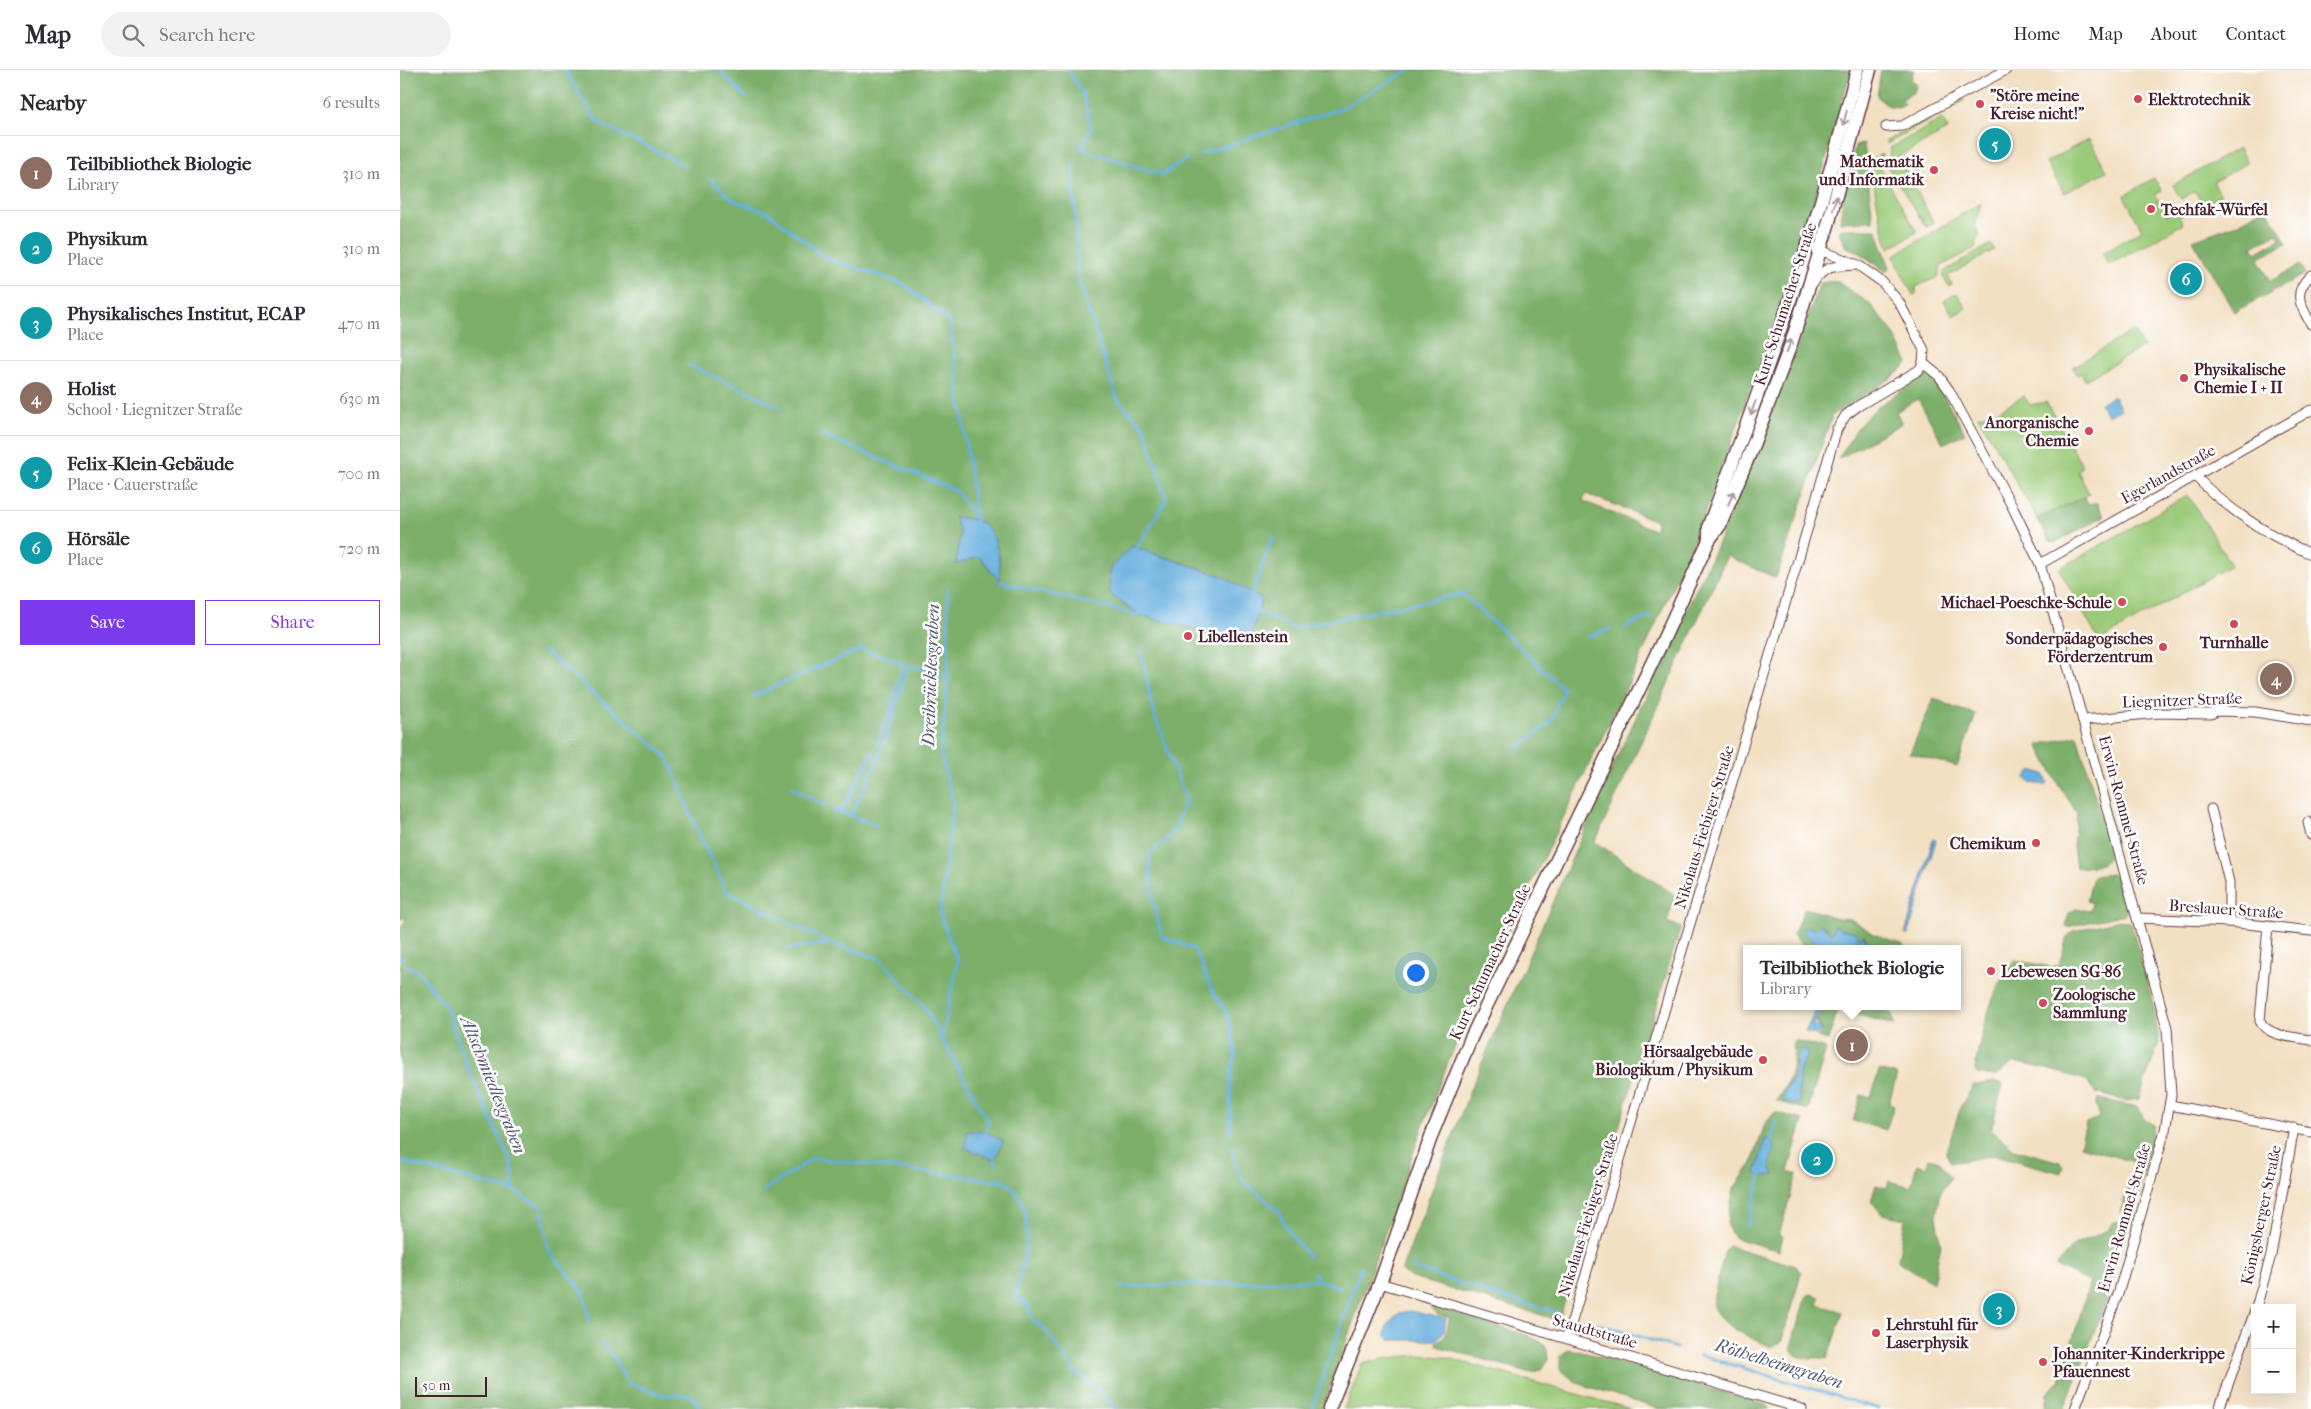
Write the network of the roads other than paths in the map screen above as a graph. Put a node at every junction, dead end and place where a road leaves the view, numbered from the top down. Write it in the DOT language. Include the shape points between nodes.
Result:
graph roads {
  1 [pos="1857,70"];
  2 [pos="1870,70"];
  3 [pos="2006,70"];
  4 [pos="1886,127"];
  5 [pos="1808,246"];
  6 [pos="1820,249"];
  7 [pos="1858,265"];
  8 [pos="2311,274"];
  9 [pos="1806,296"];
  10 [pos="2311,324"];
  11 [pos="1923,363"];
  12 [pos="2311,410"];
  13 [pos="2195,476"];
  14 [pos="1708,540"];
  15 [pos="2311,554"];
  16 [pos="2040,564"];
  17 [pos="2084,720"];
  18 [pos="2311,721"];
  19 [pos="2211,809"];
  20 [pos="2308,822"];
  21 [pos="2311,835"];
  22 [pos="2138,918"];
  23 [pos="2229,922"];
  24 [pos="2268,925"];
  25 [pos="2311,931"];
  26 [pos="2311,1040"];
  27 [pos="2170,1105"];
  28 [pos="2294,1128"];
  29 [pos="2311,1132"];
  30 [pos="1380,1282"];
  31 [pos="2256,1304"];
  32 [pos="2251,1320"];
  33 [pos="1567,1338"];
  34 [pos="1329,1409"];
  35 [pos="1802,1409"];
  36 [pos="2075,1409"];
  37 [pos="2219,1409"];
  1 -- 5 [label="main road, Kurt-Schumacher-Straße, one-way"];
  6 -- 2 [label="main road, Kurt-Schumacher-Straße, one-way"];
  3 -- 4 [label="street" via="1902,126"];
  5 -- 6 [label="street"];
  5 -- 14 [label="main road, Kurt-Schumacher-Straße, one-way" via="1761,389 1709,525"];
  6 -- 7 [label="street"];
  6 -- 9 [label="main road, Kurt-Schumacher-Straße"];
  7 -- 9 [label="street" via="1832,266 1819,273"];
  7 -- 11 [label="street" via="1882,282 1899,302 1922,342"];
  8 -- 10 [label="street" via="2300,293 2300,303"];
  14 -- 9 [label="main road, Kurt-Schumacher-Straße, one-way" via="1720,525 1750,453"];
  11 -- 16 [label="street, Erwin-Rommel-Straße" via="1940,376 1949,390"];
  11 -- 33 [label="street, Nikolaus-Fiebiger-Straße" via="1912,375 1846,415 1837,429"];
  12 -- 13 [label="street, Egerlandstraße"];
  13 -- 15 [label="street" via="2248,522"];
  13 -- 16 [label="street, Egerlandstraße"];
  14 -- 30 [label="main road, Kurt-Schumacher-Straße" via="1471,1038 1432,1134"];
  16 -- 17 [label="street, Erwin-Rommel-Straße"];
  17 -- 18 [label="street, Liegnitzer Straße" via="2159,713 2210,714 2216,711 2255,712"];
  17 -- 22 [label="street, Erwin-Rommel-Straße"];
  19 -- 23 [label="street" via="2229,882"];
  20 -- 21 [label="street"];
  22 -- 23 [label="street, Breslauer Straße"];
  22 -- 27 [label="street, Erwin-Rommel-Straße" via="2168,1028 2172,1079"];
  23 -- 24 [label="street, Breslauer Straße"];
  24 -- 25 [label="street, Breslauer Straße"];
  24 -- 26 [label="street" via="2260,1021 2270,1032"];
  27 -- 28 [label="street"];
  27 -- 36 [label="street, Erwin-Rommel-Straße" via="2155,1171 2125,1273"];
  28 -- 29 [label="street"];
  28 -- 31 [label="street, Königsberger Straße" via="2271,1255"];
  30 -- 33 [label="street, Staudtstraße"];
  30 -- 34 [label="main road, Kurt-Schumacher-Straße"];
  32 -- 37 [label="street, Königsberger Straße"];
  33 -- 35 [label="street, Staudtstraße"];
}
